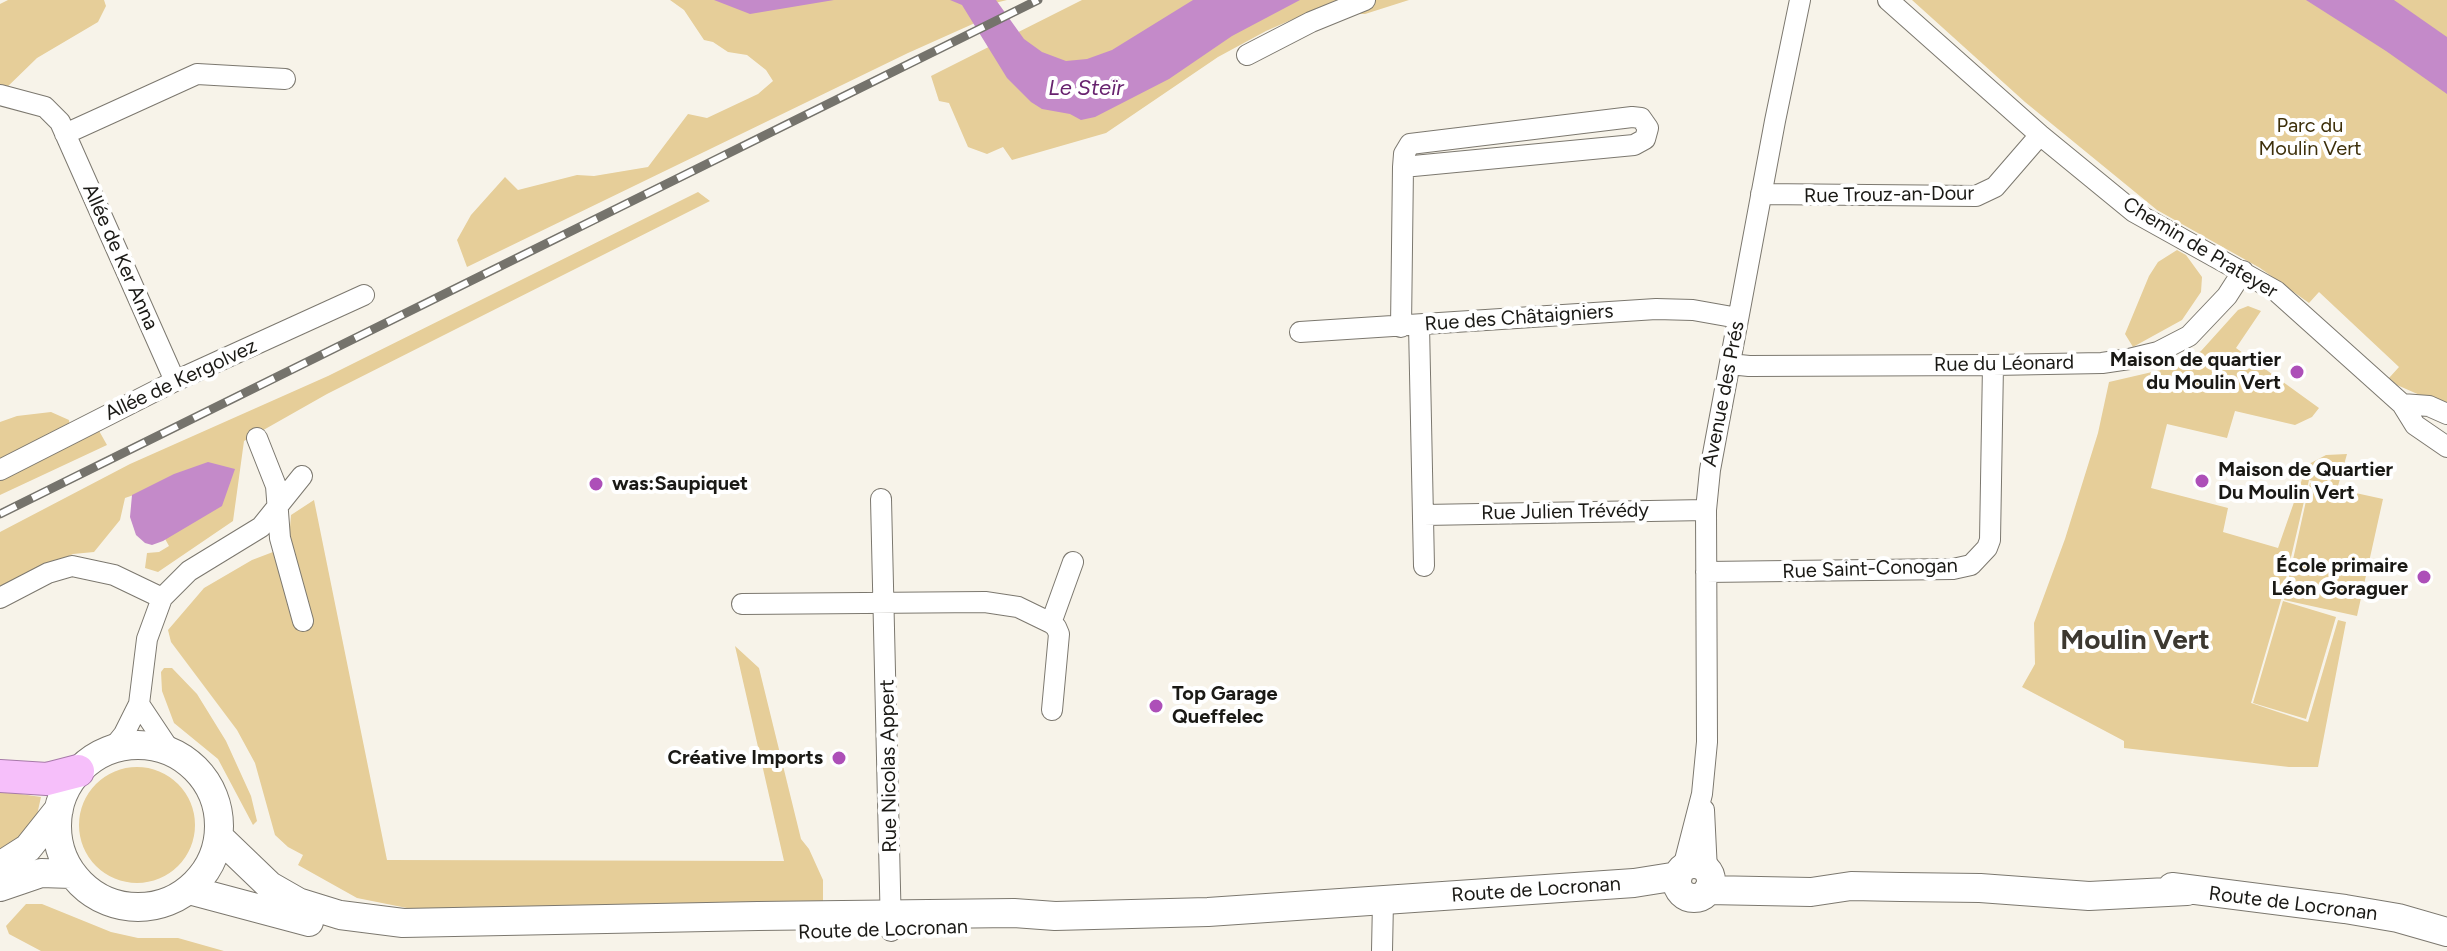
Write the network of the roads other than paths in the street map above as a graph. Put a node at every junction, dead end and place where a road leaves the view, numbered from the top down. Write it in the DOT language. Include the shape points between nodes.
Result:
graph roads {
  1 [pos="1365,0"];
  2 [pos="1800,0"];
  3 [pos="1888,0"];
  4 [pos="1247,55"];
  5 [pos="285,79"];
  6 [pos="0,95"];
  7 [pos="65,134"];
  8 [pos="2040,135"];
  9 [pos="1403,167"];
  10 [pos="1761,194"];
  11 [pos="2243,271"];
  12 [pos="364,295"];
  13 [pos="1738,318"];
  14 [pos="1410,326"];
  15 [pos="1300,332"];
  16 [pos="1730,364"];
  17 [pos="1993,365"];
  18 [pos="175,381"];
  19 [pos="2402,404"];
  20 [pos="2447,415"];
  21 [pos="257,438"];
  22 [pos="2439,443"];
  23 [pos="0,470"];
  24 [pos="302,476"];
  25 [pos="881,499"];
  26 [pos="277,509"];
  27 [pos="1706,510"];
  28 [pos="1424,515"];
  29 [pos="1073,562"];
  30 [pos="1424,566"];
  31 [pos="1706,572"];
  32 [pos="0,598"];
  33 [pos="162,598"];
  34 [pos="884,601"];
  35 [pos="742,604"];
  36 [pos="303,621"];
  37 [pos="1051,623"];
  38 [pos="139,704"];
  39 [pos="1052,710"];
  40 [pos="112,749"];
  41 [pos="171,752"];
  42 [pos="78,771"];
  43 [pos="0,776"];
  44 [pos="59,809"];
  45 [pos="219,837"];
  46 [pos="0,866"];
  47 [pos="72,874"];
  48 [pos="1694,878"];
  49 [pos="0,887"];
  50 [pos="189,890"];
  51 [pos="1383,901"];
  52 [pos="2447,917"];
  53 [pos="2398,918"];
  54 [pos="891,924"];
  55 [pos="2447,932"];
  56 [pos="1382,951"];
  1 -- 4 [label="street"];
  2 -- 10 [label="street, Avenue des Prés"];
  3 -- 8 [label="street, Chemin de Prateyer"];
  5 -- 7 [label="street" via="197,74"];
  6 -- 7 [label="street, Allée de Ker Anna" via="51,110"];
  7 -- 18 [label="street, Allée de Ker Anna"];
  8 -- 10 [label="street, Rue Trouz-an-Dour" via="1995,187 1976,196"];
  8 -- 11 [label="street, Chemin de Prateyer" via="2134,212"];
  9 -- 9 [label="street" via="1406,149 1416,143 1632,117 1641,118 1648,128 1645,139 1634,145"];
  9 -- 14 [label="street"];
  10 -- 13 [label="street, Avenue des Prés"];
  11 -- 17 [label="street, Rue du Léonard" via="2202,324 2158,352 2102,363"];
  11 -- 19 [label="street, Chemin de Prateyer" via="2276,291"];
  12 -- 18 [label="street, Allée de Kergolvez"];
  13 -- 14 [label="street, Rue des Châtaigniers" via="1656,309"];
  13 -- 16 [label="street, Avenue des Prés"];
  14 -- 15 [label="street, Rue des Châtaigniers"];
  14 -- 28 [label="street"];
  16 -- 17 [label="street, Rue du Léonard"];
  16 -- 27 [label="street, Avenue des Prés"];
  17 -- 31 [label="street, Rue Saint-Conogan" via="1990,540 1971,565"];
  18 -- 23 [label="street, Allée de Kergolvez"];
  19 -- 20 [label="street" via="2429,406"];
  19 -- 22 [label="street, Chemin de Prateyer" via="2415,425"];
  20 -- 22 [label="street"];
  21 -- 26 [label="street" via="273,476"];
  24 -- 26 [label="street"];
  25 -- 34 [label="street, Rue Nicolas Appert"];
  26 -- 33 [label="street" via="261,527 189,571"];
  26 -- 36 [label="street"];
  27 -- 28 [label="street, Rue Julien Trévédy"];
  27 -- 31 [label="street, Avenue des Prés"];
  28 -- 30 [label="street"];
  29 -- 37 [label="street"];
  31 -- 48 [label="street, Avenue des Prés" via="1708,709"];
  32 -- 33 [label="street" via="72,566 114,575"];
  33 -- 38 [label="street" via="147,639"];
  34 -- 35 [label="street"];
  34 -- 37 [label="street" via="1000,602"];
  34 -- 54 [label="street, Rue Nicolas Appert"];
  37 -- 39 [label="street" via="1059,634"];
  38 -- 40 [label="street"];
  38 -- 41 [label="street"];
  40 -- 41 [label="main road" via="152,746"];
  40 -- 42 [label="main road"];
  41 -- 45 [label="main road" via="200,773 210,788"];
  42 -- 43 [label="highway" via="47,779"];
  42 -- 44 [label="main road"];
  44 -- 46 [label="main road" via="28,848"];
  44 -- 47 [label="main road" via="57,832"];
  45 -- 50 [label="main road" via="208,866"];
  45 -- 54 [label="main road, Route de Locronan" via="284,895 321,910 380,922 743,916"];
  47 -- 49 [label="main road" via="41,873"];
  47 -- 50 [label="main road" via="98,896 129,907 165,903"];
  48 -- 51 [label="main road, Route de Locronan"];
  48 -- 53 [label="main road, Route de Locronan" via="1811,892 1851,886 2078,896 2187,891"];
  50 -- 54 [label="main road, Route de Locronan" via="336,929 405,937"];
  51 -- 54 [label="main road, Route de Locronan" via="1231,912 1014,913"];
  51 -- 56 [label="street"];
  52 -- 53 [label="main road, Route de Locronan"];
  53 -- 55 [label="main road, Route de Locronan"];
}
